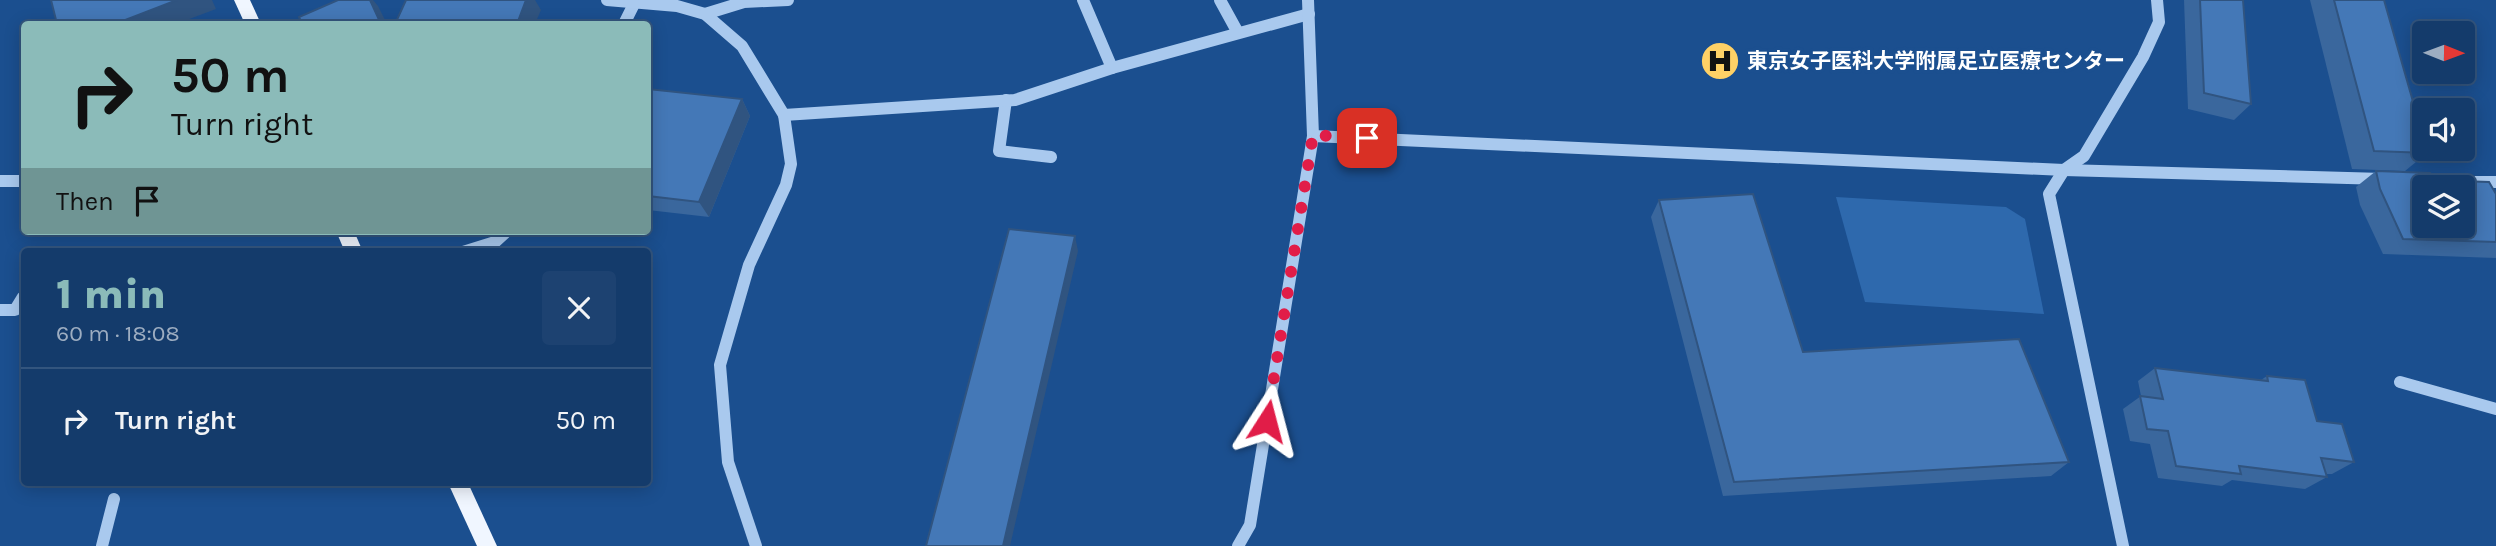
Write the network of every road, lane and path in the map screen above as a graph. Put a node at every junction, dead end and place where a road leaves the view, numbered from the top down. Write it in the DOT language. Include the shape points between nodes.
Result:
graph roads {
  1 [pos="242,0"];
  2 [pos="607,0"];
  3 [pos="788,0"];
  4 [pos="1083,0"];
  5 [pos="1220,0"];
  6 [pos="1308,0"];
  7 [pos="2157,0"];
  8 [pos="677,3"];
  9 [pos="634,4"];
  10 [pos="705,14"];
  11 [pos="1309,14"];
  12 [pos="252,21"];
  13 [pos="626,21"];
  14 [pos="1237,31"];
  15 [pos="1112,68"];
  16 [pos="1006,100"];
  17 [pos="784,115"];
  18 [pos="1313,135"];
  19 [pos="1051,157"];
  20 [pos="2064,170"];
  21 [pos="2399,180"];
  22 [pos="0,181"];
  23 [pos="21,181"];
  24 [pos="2475,181"];
  25 [pos="2496,182"];
  26 [pos="503,235"];
  27 [pos="476,248"];
  28 [pos="21,301"];
  29 [pos="0,310"];
  30 [pos="2400,382"];
  31 [pos="2496,410"];
  32 [pos="459,486"];
  33 [pos="114,499"];
  34 [pos="102,546"];
  35 [pos="487,546"];
  36 [pos="756,546"];
  37 [pos="1238,546"];
  38 [pos="2123,546"];
  1 -- 12 [label="main road"];
  2 -- 9 [label="street"];
  3 -- 10 [label="street" via="744,2"];
  4 -- 15 [label="street"];
  5 -- 14 [label="street"];
  6 -- 11 [label="street"];
  7 -- 20 [label="street" via="2159,22 2143,57 2084,156"];
  8 -- 9 [label="street"];
  8 -- 10 [label="street"];
  9 -- 13 [label="street"];
  10 -- 17 [label="street" via="742,46"];
  11 -- 14 [label="street"];
  11 -- 18 [label="street"];
  14 -- 15 [label="street"];
  15 -- 16 [label="street"];
  16 -- 17 [label="street"];
  16 -- 19 [label="street" via="999,151"];
  17 -- 36 [label="street" via="791,164 786,185 749,265 720,365 727,462"];
  18 -- 20 [label="street"];
  18 -- 37 [label="street" via="1250,524"];
  20 -- 21 [label="street"];
  20 -- 38 [label="street" via="2049,194"];
  22 -- 23 [label="street"];
  24 -- 25 [label="street"];
  26 -- 27 [label="street"];
  28 -- 29 [label="street" via="16,310"];
  30 -- 31 [label="street"];
  32 -- 35 [label="main road"];
  33 -- 34 [label="street"];
}
